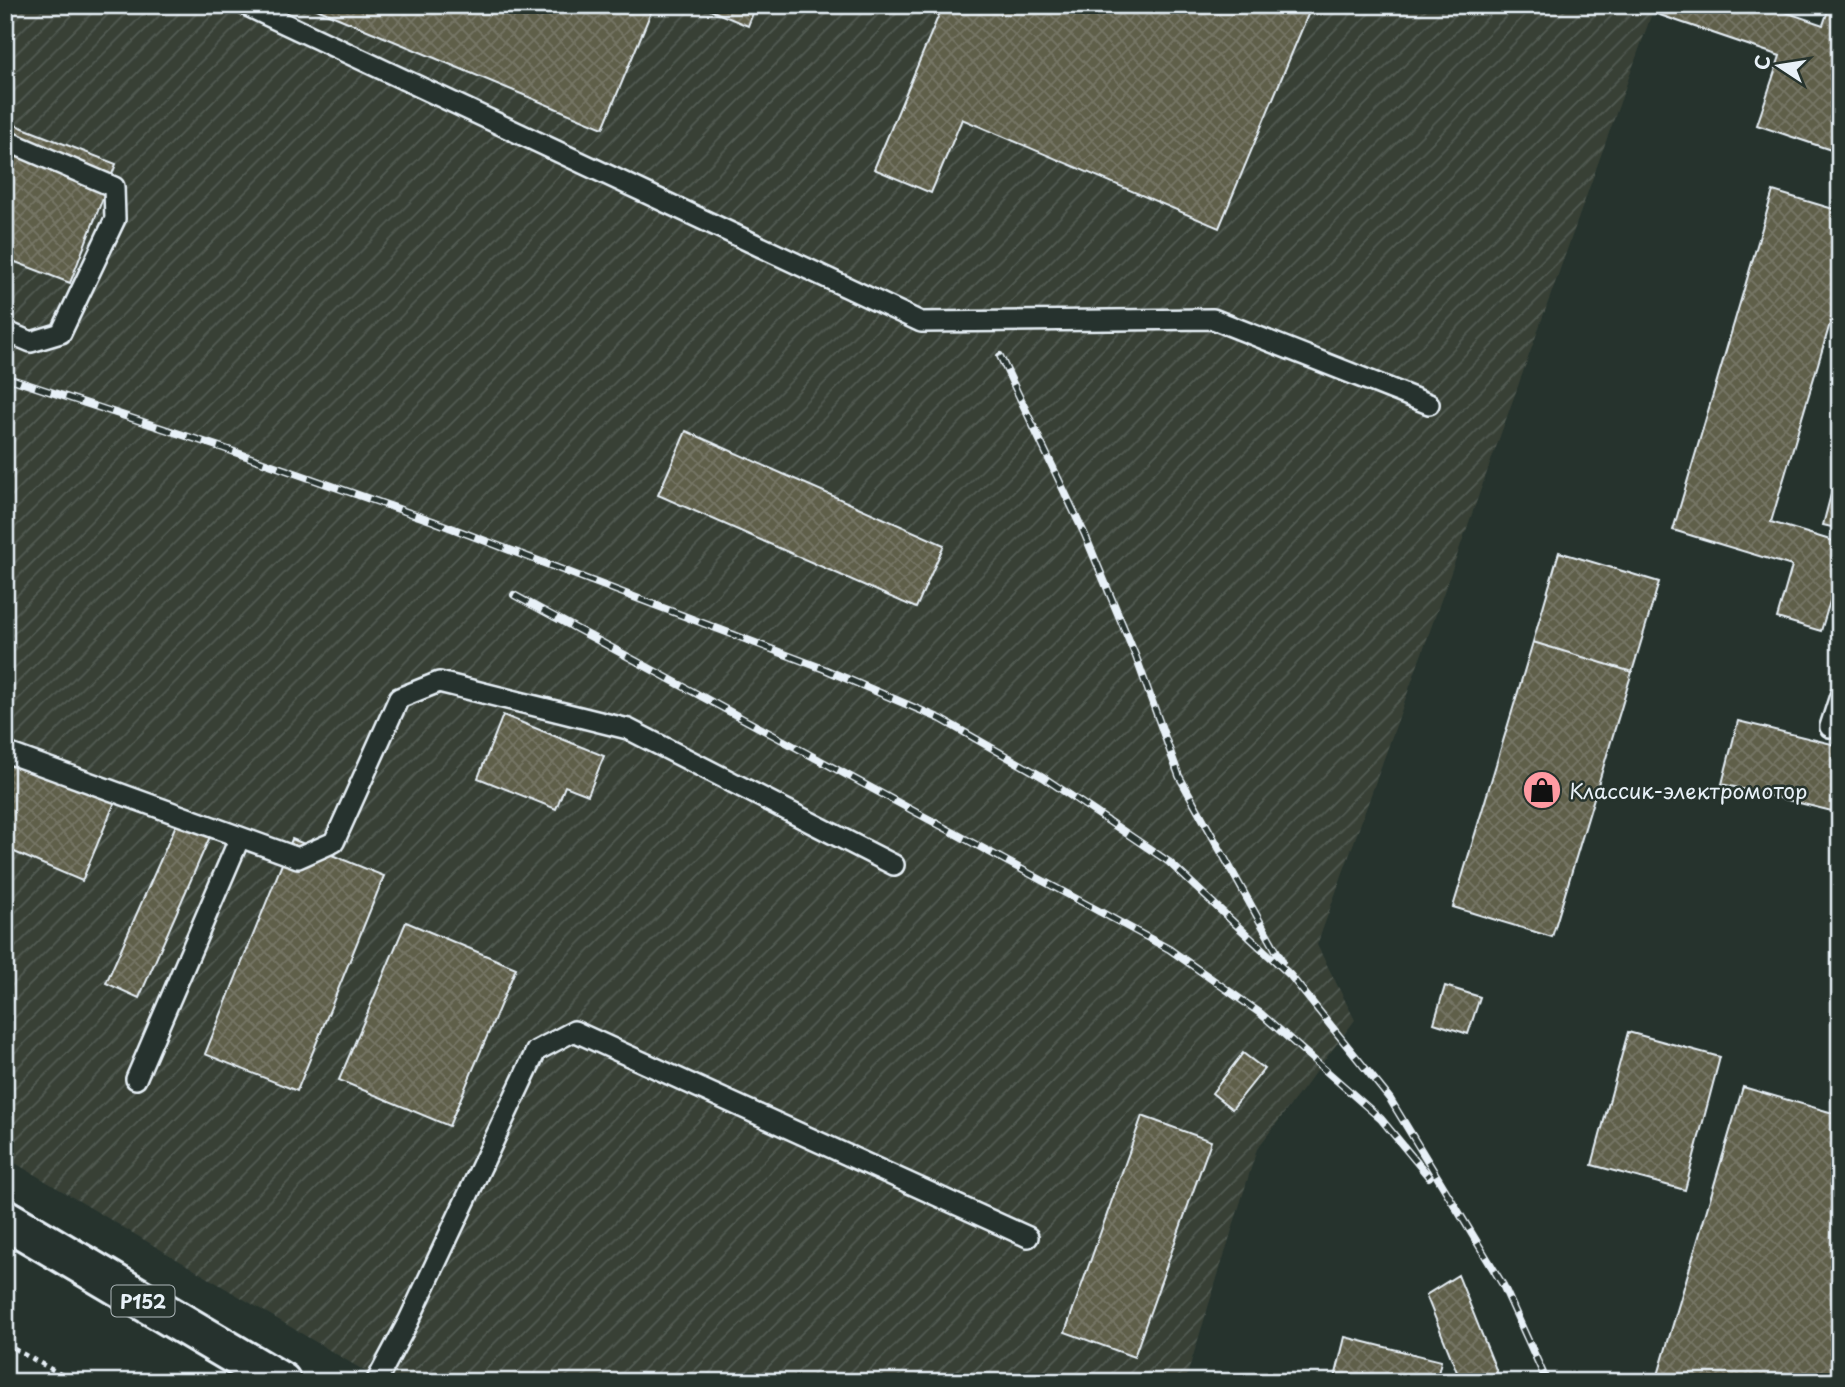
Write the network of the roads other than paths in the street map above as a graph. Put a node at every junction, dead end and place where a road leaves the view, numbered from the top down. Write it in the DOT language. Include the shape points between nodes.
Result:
graph roads {
  1 [pos="245,5"];
  2 [pos="5,140"];
  3 [pos="5,331"];
  4 [pos="1429,404"];
  5 [pos="1840,696"];
  6 [pos="1830,727"];
  7 [pos="5,751"];
  8 [pos="240,837"];
  9 [pos="894,865"];
  10 [pos="136,1079"];
  11 [pos="5,1219"];
  12 [pos="1028,1237"];
  13 [pos="281,1382"];
  14 [pos="376,1382"];
  1 -- 4 [label="lane" via="921,322 1213,319"];
  2 -- 3 [label="lane" via="114,187 115,219 61,333 31,342"];
  5 -- 6 [label="lane"];
  7 -- 8 [label="lane"];
  8 -- 9 [label="lane" via="298,858 334,842 399,698 439,682 628,729"];
  8 -- 10 [label="lane"];
  11 -- 13 [label="main road, Р152"];
  12 -- 14 [label="lane" via="574,1031 536,1051"];
}
